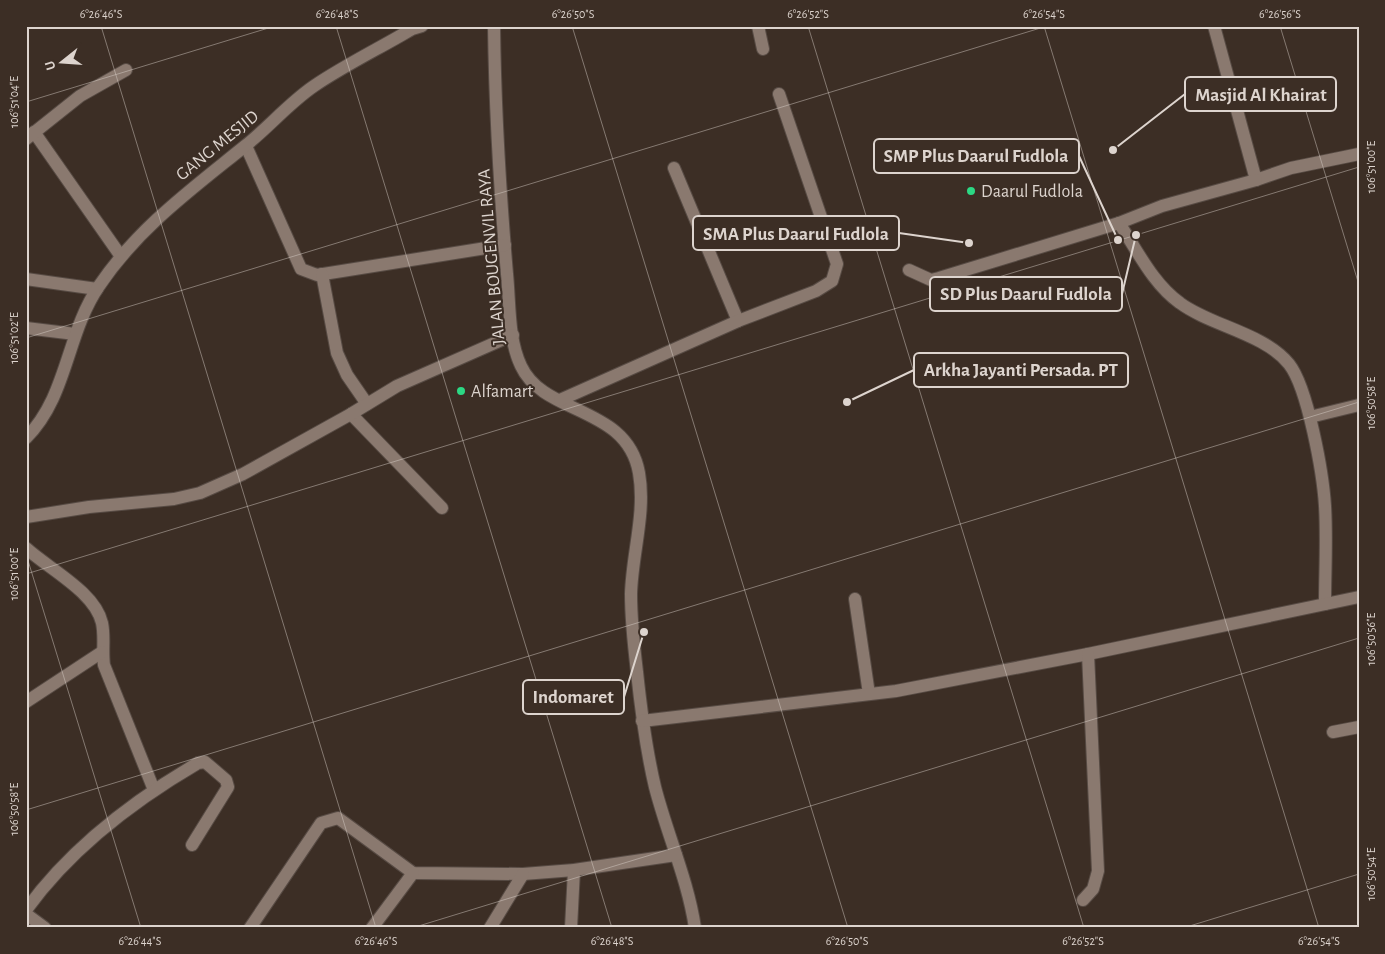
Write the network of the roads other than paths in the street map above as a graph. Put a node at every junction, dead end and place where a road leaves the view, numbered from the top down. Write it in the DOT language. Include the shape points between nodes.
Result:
graph roads {
  1 [pos="422,26"];
  2 [pos="494,26"];
  3 [pos="758,26"];
  4 [pos="1214,26"];
  5 [pos="763,49"];
  6 [pos="126,70"];
  7 [pos="779,94"];
  8 [pos="30,136"];
  9 [pos="246,146"];
  10 [pos="1359,154"];
  11 [pos="674,168"];
  12 [pos="1256,180"];
  13 [pos="1119,222"];
  14 [pos="505,245"];
  15 [pos="120,256"];
  16 [pos="910,270"];
  17 [pos="322,274"];
  18 [pos="26,279"];
  19 [pos="97,289"];
  20 [pos="738,321"];
  21 [pos="26,328"];
  22 [pos="75,334"];
  23 [pos="513,335"];
  24 [pos="560,400"];
  25 [pos="367,404"];
  26 [pos="1359,405"];
  27 [pos="351,414"];
  28 [pos="1310,417"];
  29 [pos="26,438"];
  30 [pos="442,508"];
  31 [pos="26,517"];
  32 [pos="26,548"];
  33 [pos="1359,597"];
  34 [pos="855,599"];
  35 [pos="1325,604"];
  36 [pos="102,652"];
  37 [pos="1088,654"];
  38 [pos="869,694"];
  39 [pos="26,702"];
  40 [pos="642,721"];
  41 [pos="1359,727"];
  42 [pos="1332,732"];
  43 [pos="154,790"];
  44 [pos="192,845"];
  45 [pos="676,855"];
  46 [pos="574,870"];
  47 [pos="413,873"];
  48 [pos="523,874"];
  49 [pos="1083,900"];
  50 [pos="26,910"];
  51 [pos="26,914"];
  52 [pos="45,928"];
  53 [pos="250,928"];
  54 [pos="372,928"];
  55 [pos="490,928"];
  56 [pos="570,928"];
  57 [pos="695,928"];
  1 -- 9 [label="street, GANG MESJID" via="313,87"];
  2 -- 14 [label="street, JALAN BOUGENVIL RAYA"];
  3 -- 5 [label="street"];
  4 -- 12 [label="street"];
  6 -- 8 [label="street" via="80,96"];
  7 -- 20 [label="street" via="837,264 832,281 816,291"];
  8 -- 15 [label="street"];
  9 -- 15 [label="street, GANG MESJID" via="164,211"];
  9 -- 17 [label="street" via="301,269"];
  10 -- 12 [label="street" via="1290,168"];
  11 -- 20 [label="street"];
  12 -- 13 [label="street" via="1162,206"];
  13 -- 16 [label="street" via="939,278 930,280"];
  13 -- 28 [label="street" via="1158,282 1179,303 1269,348 1288,364"];
  14 -- 17 [label="street"];
  14 -- 23 [label="street, JALAN BOUGENVIL RAYA"];
  15 -- 19 [label="street, GANG MESJID"];
  17 -- 25 [label="street" via="337,353 347,375"];
  18 -- 19 [label="street"];
  19 -- 22 [label="street, GANG MESJID"];
  20 -- 24 [label="street"];
  21 -- 22 [label="street"];
  22 -- 29 [label="street, GANG MESJID" via="52,405"];
  23 -- 24 [label="street, JALAN BOUGENVIL RAYA" via="520,366 530,379"];
  23 -- 25 [label="street" via="397,386"];
  24 -- 40 [label="street, JALAN BOUGENVIL RAYA" via="610,425 630,450 639,472 641,506 631,594"];
  25 -- 27 [label="street"];
  26 -- 28 [label="street"];
  27 -- 30 [label="street"];
  27 -- 31 [label="street" via="243,474 200,493"];
  28 -- 35 [label="street" via="1325,505"];
  32 -- 36 [label="street" via="96,606 104,633"];
  33 -- 35 [label="street"];
  34 -- 38 [label="street"];
  35 -- 37 [label="street"];
  36 -- 39 [label="street"];
  36 -- 43 [label="street" via="104,665"];
  37 -- 38 [label="street"];
  37 -- 49 [label="street" via="1098,871 1092,889"];
  38 -- 40 [label="street"];
  40 -- 45 [label="street, JALAN BOUGENVIL RAYA" via="655,788"];
  41 -- 42 [label="street"];
  43 -- 44 [label="street" via="205,762 226,780 228,787 223,799"];
  43 -- 50 [label="street" via="85,844 47,881"];
  45 -- 46 [label="street"];
  45 -- 57 [label="street, JALAN BOUGENVIL RAYA"];
  46 -- 48 [label="street"];
  46 -- 56 [label="street"];
  47 -- 48 [label="street"];
  47 -- 53 [label="street" via="338,818 322,823"];
  47 -- 54 [label="street"];
  48 -- 55 [label="street"];
  51 -- 52 [label="street"];
}
